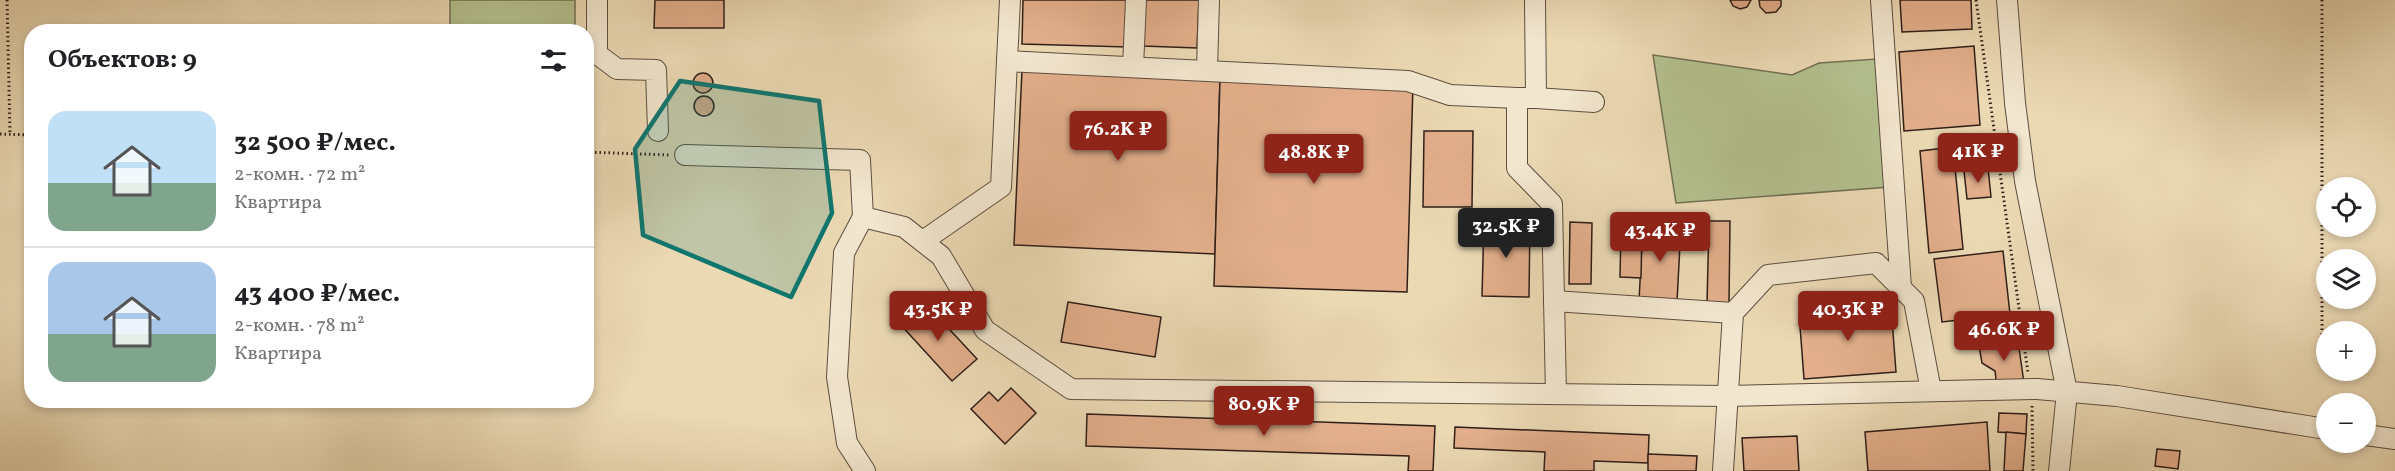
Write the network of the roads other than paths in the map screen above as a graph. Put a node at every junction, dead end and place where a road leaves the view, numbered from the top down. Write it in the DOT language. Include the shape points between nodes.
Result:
graph roads {
  1 [pos="597,0"];
  2 [pos="1010,0"];
  3 [pos="1136,0"];
  4 [pos="1209,0"];
  5 [pos="1535,0"];
  6 [pos="1881,0"];
  7 [pos="2007,0"];
  8 [pos="1007,61"];
  9 [pos="1133,67"];
  10 [pos="1208,70"];
  11 [pos="1526,98"];
  12 [pos="1594,102"];
  13 [pos="658,131"];
  14 [pos="685,155"];
  15 [pos="863,217"];
  16 [pos="922,242"];
  17 [pos="1901,288"];
  18 [pos="1554,301"];
  19 [pos="1734,313"];
  20 [pos="1931,391"];
  21 [pos="2067,392"];
  22 [pos="1556,394"];
  23 [pos="1727,396"];
  24 [pos="2316,427"];
  25 [pos="2376,436"];
  26 [pos="2395,439"];
  27 [pos="865,471"];
  28 [pos="1723,471"];
  29 [pos="2059,471"];
  1 -- 13 [label="street" via="597,54 617,69 656,70"];
  2 -- 8 [label="street"];
  3 -- 9 [label="street"];
  4 -- 10 [label="street"];
  5 -- 11 [label="street"];
  6 -- 17 [label="street"];
  7 -- 21 [label="street" via="2014,103 2025,181"];
  8 -- 9 [label="street"];
  8 -- 16 [label="street" via="1001,187"];
  9 -- 10 [label="street"];
  10 -- 11 [label="street" via="1408,81 1450,95"];
  11 -- 12 [label="street"];
  11 -- 18 [label="street" via="1517,168 1552,204"];
  14 -- 15 [label="street" via="860,160"];
  15 -- 16 [label="street" via="904,227"];
  15 -- 27 [label="street" via="844,253 837,377 846,443"];
  16 -- 22 [label="street" via="941,256 985,330 1071,389"];
  17 -- 19 [label="street" via="1876,263 1768,275"];
  17 -- 20 [label="street" via="1914,301"];
  18 -- 19 [label="street"];
  18 -- 22 [label="street"];
  19 -- 23 [label="street"];
  20 -- 21 [label="street"];
  20 -- 23 [label="street"];
  21 -- 24 [label="street" via="2117,396"];
  21 -- 29 [label="street"];
  22 -- 23 [label="street"];
  23 -- 28 [label="street"];
  25 -- 26 [label="street"];
}
